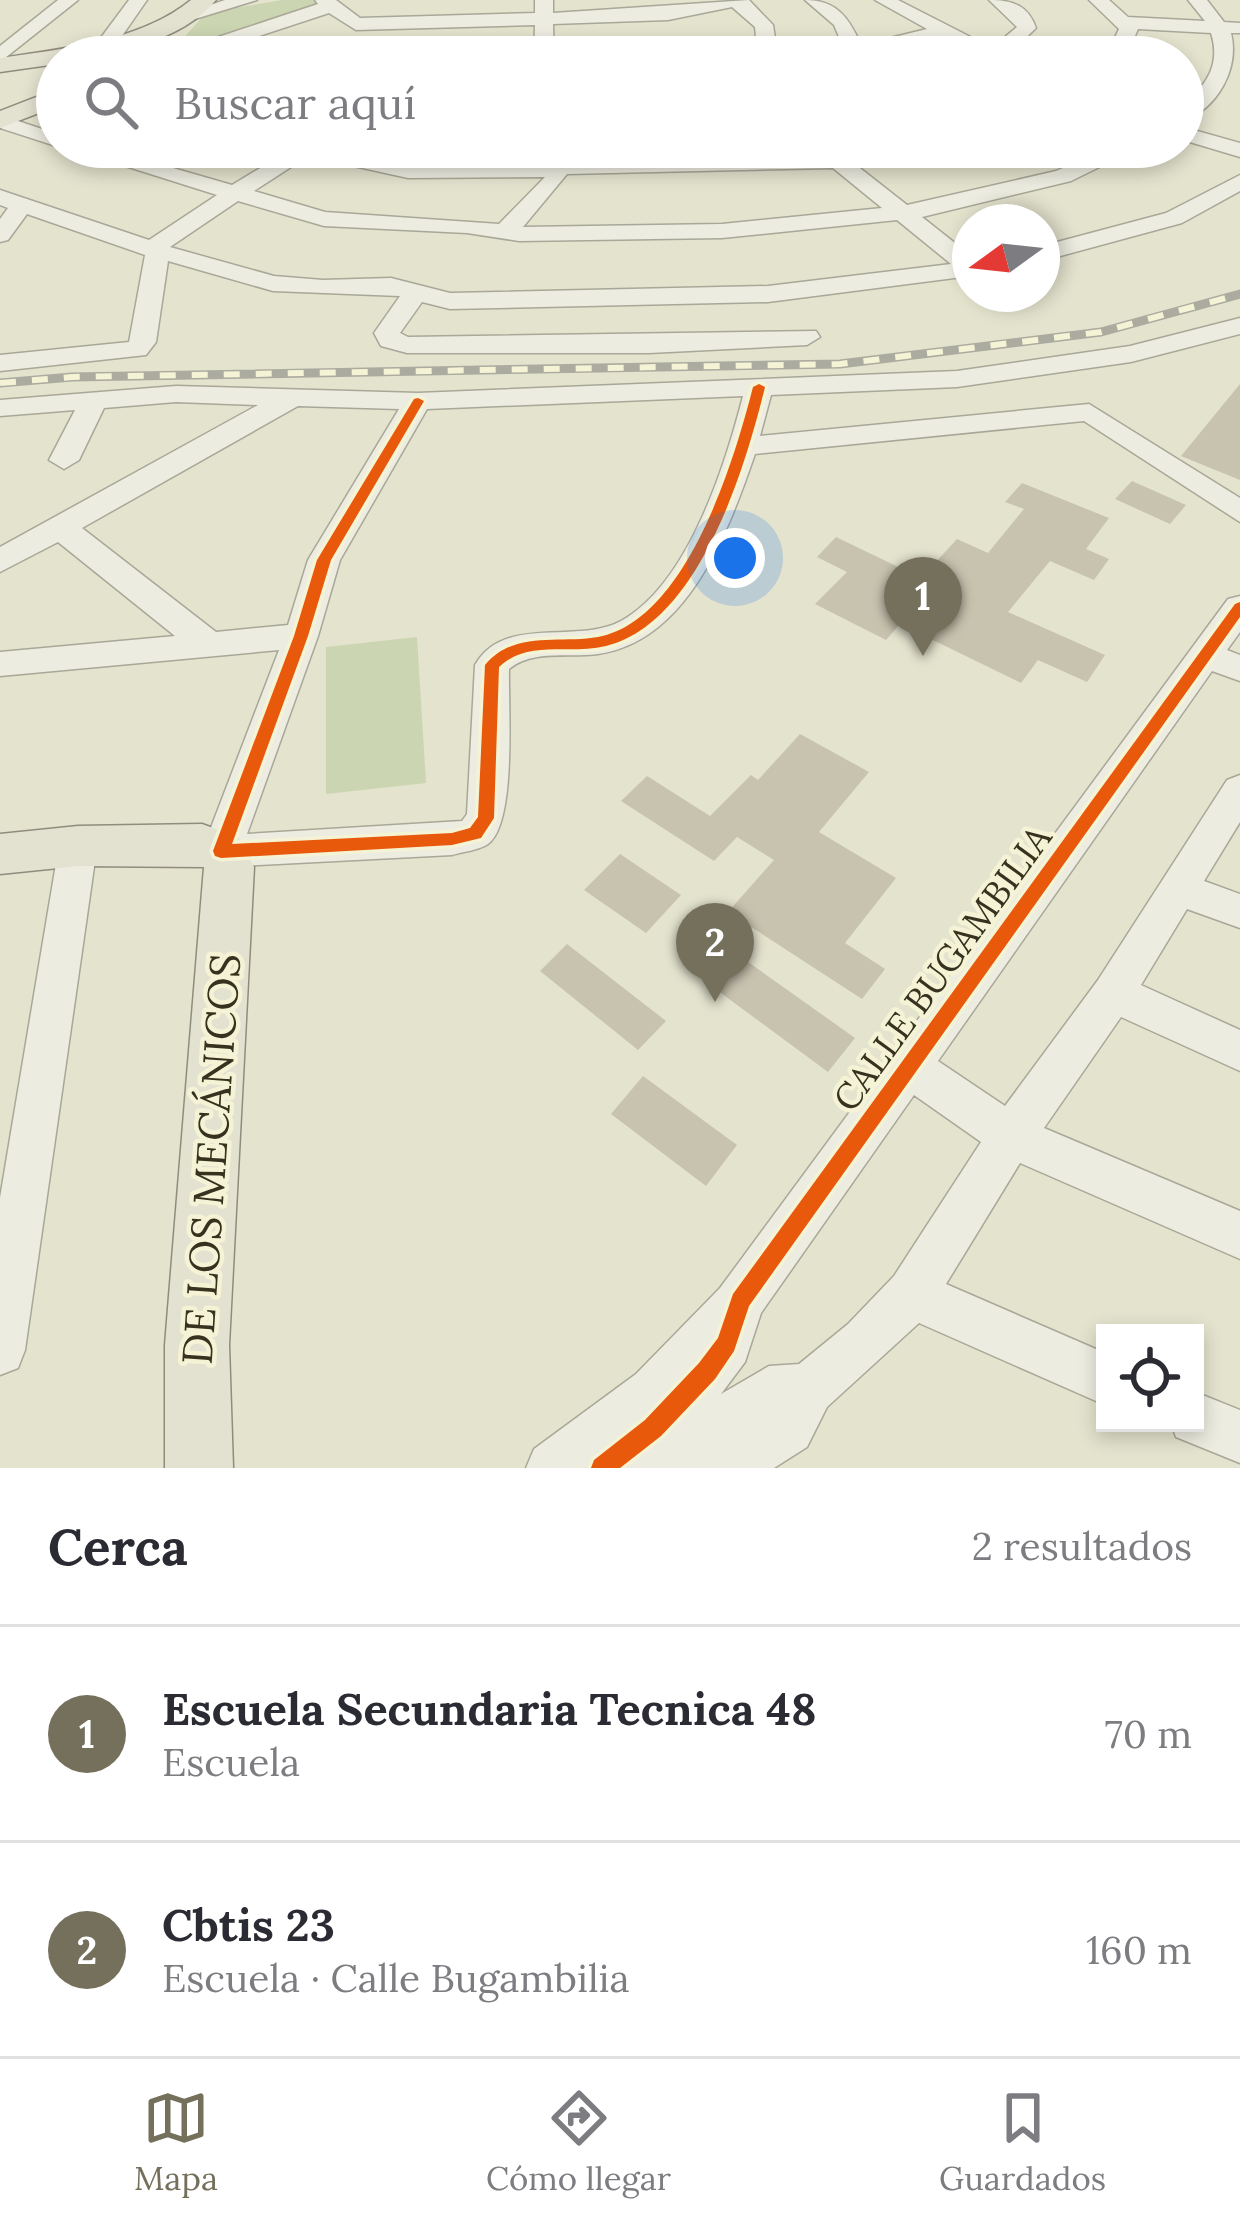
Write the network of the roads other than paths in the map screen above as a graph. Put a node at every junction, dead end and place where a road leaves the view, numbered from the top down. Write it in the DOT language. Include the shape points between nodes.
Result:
graph roads {
  1 [pos="69,0"];
  2 [pos="138,0"];
  3 [pos="248,0"];
  4 [pos="814,0"];
  5 [pos="884,0"];
  6 [pos="998,0"];
  7 [pos="1099,0"];
  8 [pos="1197,0"];
  9 [pos="738,1"];
  10 [pos="327,3"];
  11 [pos="204,6"];
  12 [pos="666,6"];
  13 [pos="545,10"];
  14 [pos="1127,23"];
  15 [pos="1235,28"];
  16 [pos="947,30"];
  17 [pos="110,36"];
  18 [pos="140,36"];
  19 [pos="188,36"];
  20 [pos="231,36"];
  21 [pos="767,36"];
  22 [pos="848,36"];
  23 [pos="923,36"];
  24 [pos="958,36"];
  25 [pos="1020,36"];
  26 [pos="1129,36"];
  27 [pos="36,59"];
  28 [pos="0,60"];
  29 [pos="36,65"];
  30 [pos="0,80"];
  31 [pos="1204,98"];
  32 [pos="36,106"];
  33 [pos="0,120"];
  34 [pos="36,133"];
  35 [pos="1204,139"];
  36 [pos="1240,150"];
  37 [pos="146,168"];
  38 [pos="274,168"];
  39 [pos="390,168"];
  40 [pos="437,168"];
  41 [pos="552,168"];
  42 [pos="846,168"];
  43 [pos="1081,168"];
  44 [pos="1240,182"];
  45 [pos="233,194"];
  46 [pos="11,201"];
  47 [pos="901,212"];
  48 [pos="491,231"];
  49 [pos="0,235"];
  50 [pos="1060,249"];
  51 [pos="158,251"];
  52 [pos="952,253"];
  53 [pos="952,271"];
  54 [pos="416,292"];
  55 [pos="1240,326"];
  56 [pos="807,337"];
  57 [pos="0,363"];
  58 [pos="759,387"];
  59 [pos="293,397"];
  60 [pos="95,399"];
  61 [pos="418,401"];
  62 [pos="0,408"];
  63 [pos="746,446"];
  64 [pos="64,460"];
  65 [pos="1240,512"];
  66 [pos="61,528"];
  67 [pos="0,561"];
  68 [pos="301,636"];
  69 [pos="1230,640"];
  70 [pos="211,646"];
  71 [pos="0,664"];
  72 [pos="1240,790"];
  73 [pos="221,851"];
  74 [pos="0,854"];
  75 [pos="77,855"];
  76 [pos="0,874"];
  77 [pos="1180,889"];
  78 [pos="1240,911"];
  79 [pos="1113,993"];
  80 [pos="1240,1051"];
  81 [pos="910,1067"];
  82 [pos="1011,1136"];
  83 [pos="1240,1235"];
  84 [pos="912,1294"];
  85 [pos="740,1301"];
  86 [pos="0,1350"];
  87 [pos="1096,1375"];
  88 [pos="1204,1422"];
  89 [pos="1240,1437"];
  90 [pos="752,1449"];
  91 [pos="199,1468"];
  92 [pos="553,1468"];
  93 [pos="602,1468"];
  94 [pos="658,1468"];
  1 -- 28 [label="street"];
  2 -- 17 [label="street"];
  3 -- 11 [label="street"];
  4 -- 22 [label="street"];
  5 -- 16 [label="street"];
  6 -- 25 [label="street" via="1027,22"];
  7 -- 14 [label="street"];
  8 -- 15 [label="street"];
  9 -- 12 [label="street"];
  9 -- 21 [label="street"];
  10 -- 13 [label="street" via="356,24 396,32"];
  10 -- 20 [label="street"];
  11 -- 18 [label="main road"];
  11 -- 19 [label="main road"];
  12 -- 13 [label="street"];
  14 -- 15 [label="street"];
  14 -- 26 [label="street"];
  15 -- 31 [label="street" via="1228,65"];
  16 -- 23 [label="street"];
  16 -- 24 [label="street"];
  27 -- 28 [label="main road"];
  29 -- 30 [label="main road"];
  32 -- 33 [label="main road"];
  33 -- 34 [label="street"];
  35 -- 36 [label="street"];
  37 -- 45 [label="street"];
  38 -- 45 [label="street"];
  39 -- 40 [label="street"];
  41 -- 48 [label="street" via="556,178"];
  42 -- 47 [label="street"];
  43 -- 47 [label="street" via="996,195"];
  44 -- 50 [label="street" via="1174,218"];
  45 -- 48 [label="street" via="340,222"];
  45 -- 51 [label="street" via="159,242"];
  46 -- 49 [label="street"];
  46 -- 51 [label="street"];
  47 -- 48 [label="street" via="722,231"];
  47 -- 52 [label="street"];
  51 -- 54 [label="street" via="273,283"];
  51 -- 57 [label="street" via="143,342 124,353"];
  53 -- 54 [label="street" via="692,298 450,301"];
  54 -- 56 [label="street" via="390,340 649,345"];
  55 -- 58 [label="street" via="1036,370"];
  58 -- 61 [label="street"];
  58 -- 63 [label="street"];
  59 -- 60 [label="street"];
  59 -- 61 [label="street"];
  59 -- 66 [label="street"];
  60 -- 62 [label="street"];
  60 -- 64 [label="street"];
  61 -- 68 [label="street" via="324,560"];
  63 -- 65 [label="street" via="1089,412"];
  63 -- 73 [label="street" via="684,584 641,622 607,641 501,653 492,665 486,818 475,833"];
  66 -- 67 [label="street"];
  66 -- 70 [label="street"];
  68 -- 70 [label="street"];
  68 -- 73 [label="street"];
  69 -- 81 [label="street, CALLE BUGAMBILIA" via="1001,934"];
  70 -- 71 [label="street"];
  72 -- 77 [label="street"];
  73 -- 75 [label="main road" via="202,844"];
  73 -- 91 [label="main road, DE LOS MECÁNICOS" via="229,867 197,1345"];
  74 -- 75 [label="main road"];
  75 -- 76 [label="main road"];
  75 -- 86 [label="street"];
  77 -- 78 [label="street"];
  77 -- 79 [label="street"];
  79 -- 80 [label="street"];
  79 -- 82 [label="street"];
  81 -- 82 [label="street"];
  81 -- 85 [label="street, CALLE BUGAMBILIA"];
  82 -- 83 [label="street"];
  82 -- 84 [label="street"];
  84 -- 87 [label="street"];
  84 -- 90 [label="street" via="809,1389 788,1428"];
  85 -- 92 [label="street" via="654,1391"];
  85 -- 93 [label="street, CALLE BUGAMBILIA" via="727,1344 707,1371"];
  88 -- 89 [label="street"];
  90 -- 94 [label="street"];
}
